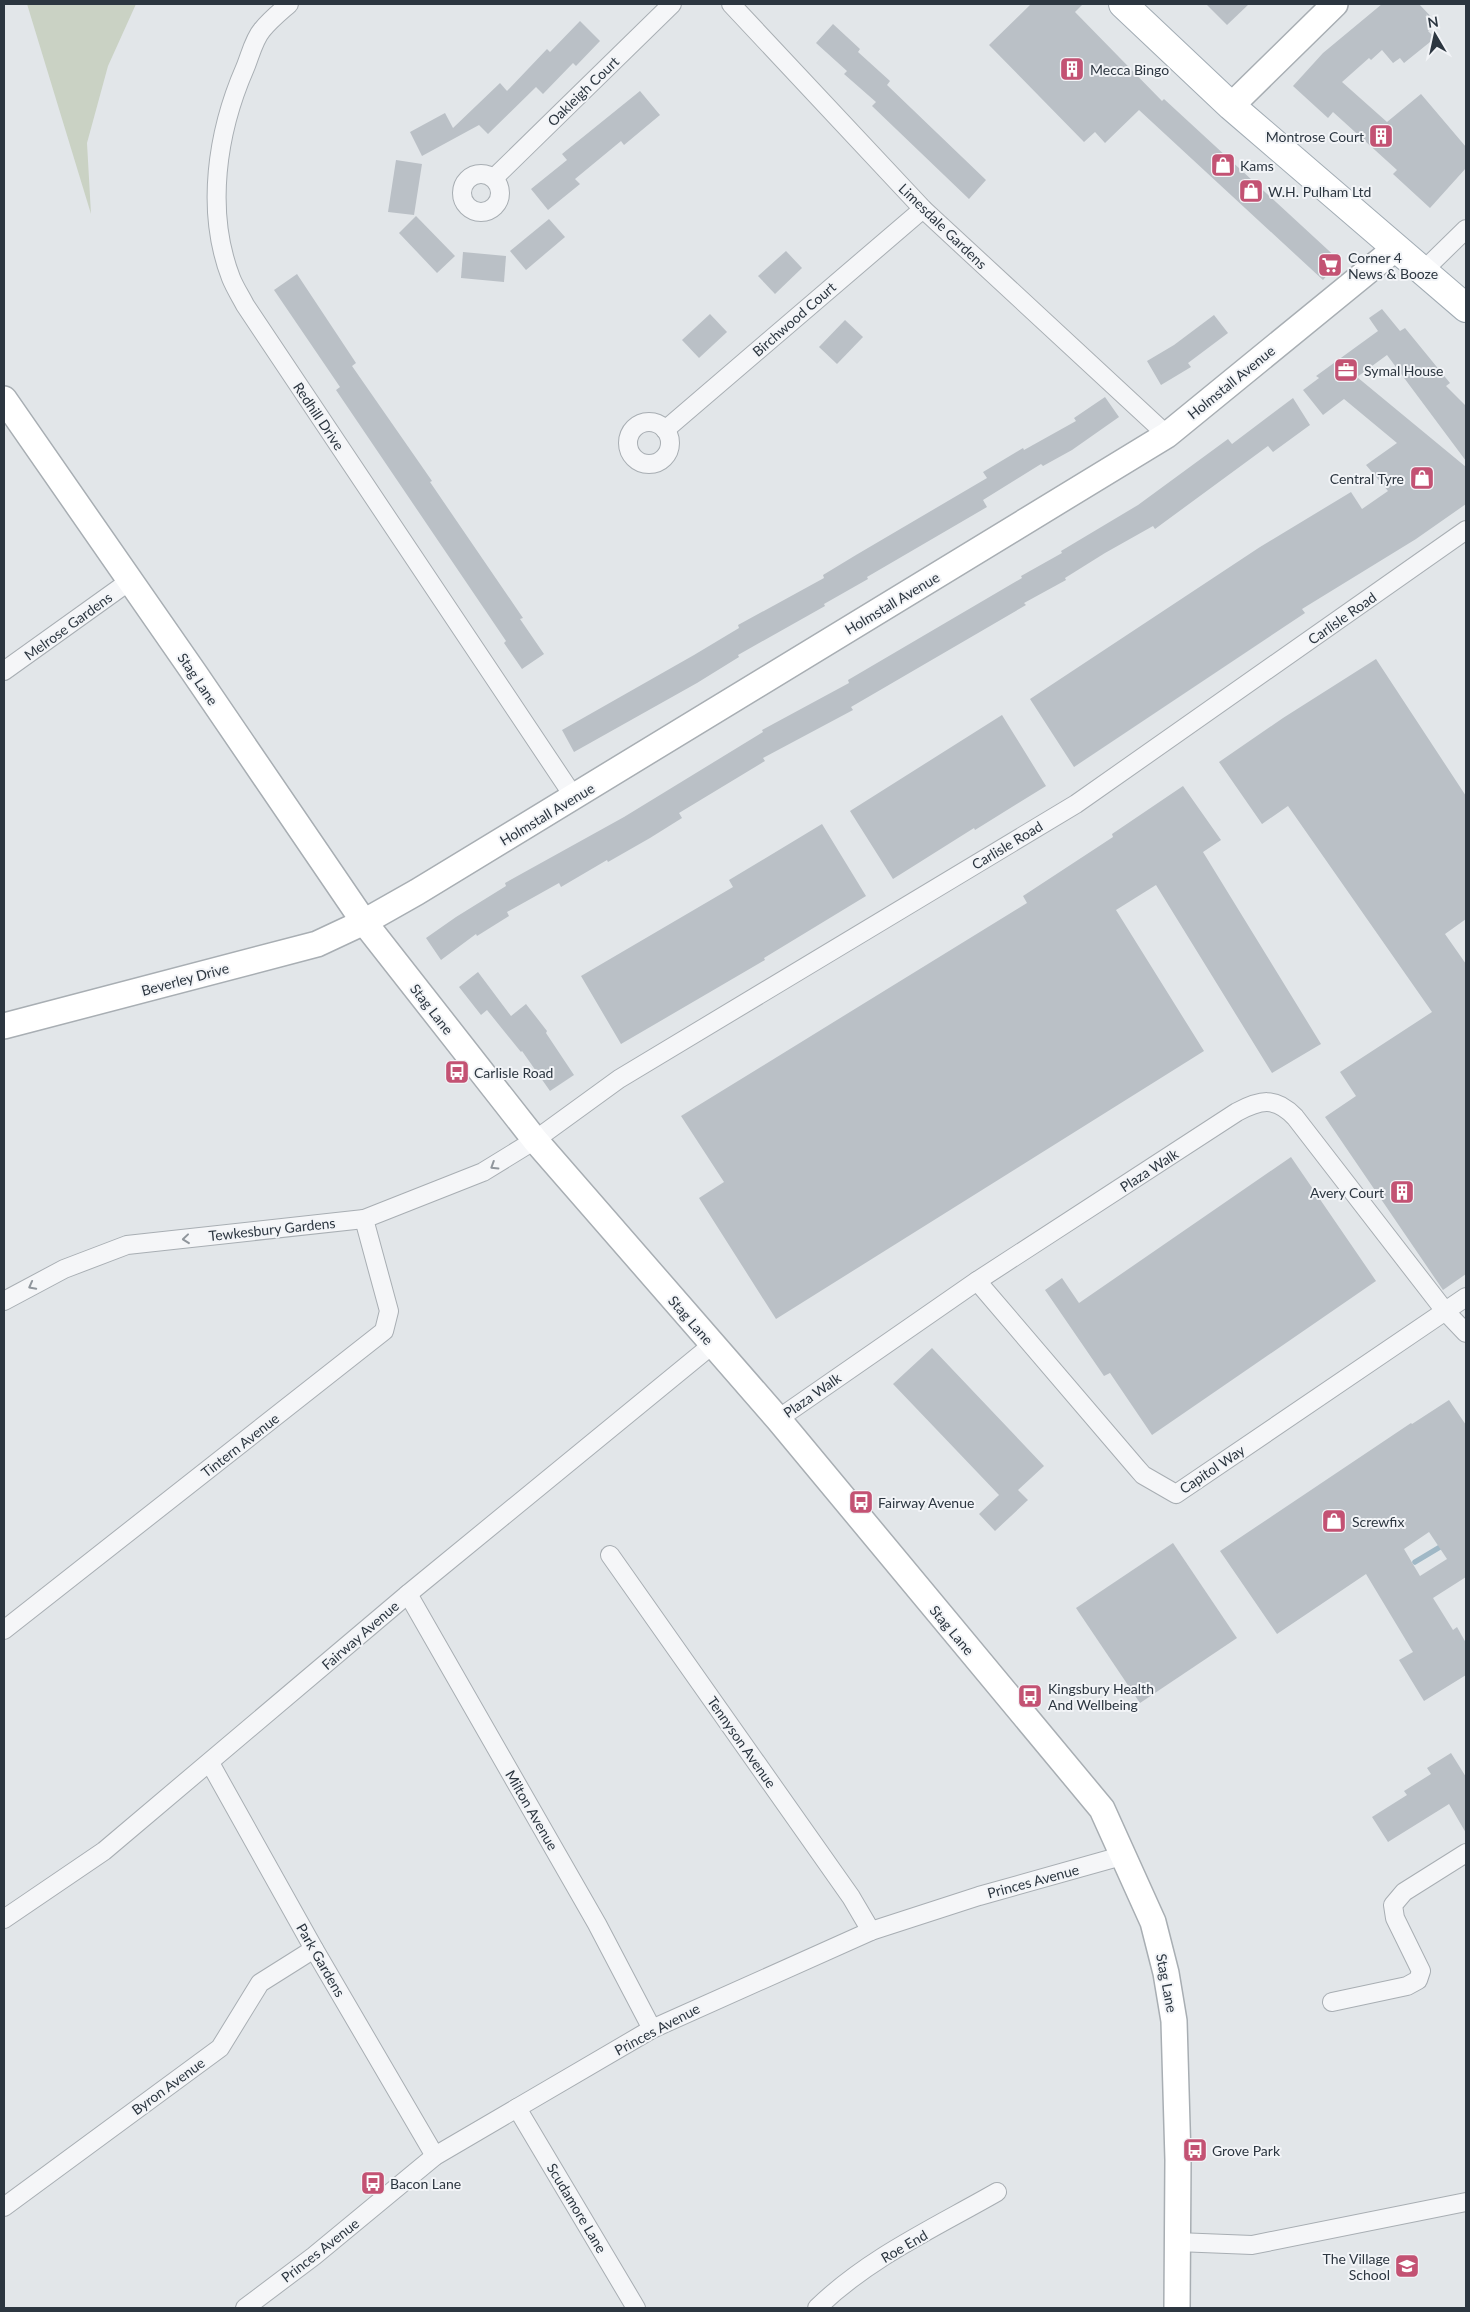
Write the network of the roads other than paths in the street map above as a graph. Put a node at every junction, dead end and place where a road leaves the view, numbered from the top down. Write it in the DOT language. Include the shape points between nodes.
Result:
graph roads {
  1 [pos="289,4"];
  2 [pos="672,4"];
  3 [pos="730,4"];
  4 [pos="1123,4"];
  5 [pos="1334,4"];
  6 [pos="1231,106"];
  7 [pos="494,178"];
  8 [pos="923,209"];
  9 [pos="1466,229"];
  10 [pos="1396,248"];
  11 [pos="1424,270"];
  12 [pos="1466,308"];
  13 [pos="4,398"];
  14 [pos="665,430"];
  15 [pos="1167,435"];
  16 [pos="1466,530"];
  17 [pos="131,580"];
  18 [pos="4,671"];
  19 [pos="574,797"];
  20 [pos="364,922"];
  21 [pos="4,1026"];
  22 [pos="535,1140"];
  23 [pos="364,1219"];
  24 [pos="978,1281"];
  25 [pos="1466,1297"];
  26 [pos="4,1301"];
  27 [pos="1445,1311"];
  28 [pos="1466,1333"];
  29 [pos="712,1345"];
  30 [pos="778,1419"];
  31 [pos="610,1555"];
  32 [pos="408,1594"];
  33 [pos="4,1630"];
  34 [pos="210,1763"];
  35 [pos="1466,1853"];
  36 [pos="1125,1856"];
  37 [pos="4,1920"];
  38 [pos="871,1931"];
  39 [pos="314,1949"];
  40 [pos="1332,2002"];
  41 [pos="652,2029"];
  42 [pos="518,2108"];
  43 [pos="435,2156"];
  44 [pos="998,2192"];
  45 [pos="1466,2202"];
  46 [pos="4,2207"];
  47 [pos="1177,2242"];
  48 [pos="245,2308"];
  49 [pos="636,2308"];
  50 [pos="817,2308"];
  51 [pos="1177,2308"];
  1 -- 19 [label="street, Redhill Drive" via="260,31 222,132 217,169 218,210 221,242 231,278 245,305"];
  2 -- 7 [label="street, Oakleigh Court"];
  3 -- 8 [label="street, Limesdale Gardens"];
  4 -- 6 [label="main road"];
  5 -- 6 [label="street"];
  6 -- 10 [label="main road"];
  8 -- 14 [label="street, Birchwood Court"];
  8 -- 15 [label="street, Limesdale Gardens"];
  9 -- 11 [label="street"];
  10 -- 11 [label="main road"];
  10 -- 15 [label="street, Holmstall Avenue"];
  11 -- 12 [label="main road"];
  13 -- 17 [label="street, Stag Lane"];
  15 -- 19 [label="street, Holmstall Avenue"];
  16 -- 22 [label="street, Carlisle Road" via="1076,804 620,1079"];
  17 -- 18 [label="street, Melrose Gardens"];
  17 -- 20 [label="street, Stag Lane"];
  19 -- 20 [label="street, Holmstall Avenue"];
  20 -- 21 [label="street, Beverley Drive" via="317,944"];
  20 -- 22 [label="street, Stag Lane"];
  22 -- 23 [label="street, Tewkesbury Gardens, one-way" via="483,1172"];
  22 -- 29 [label="street, Stag Lane"];
  23 -- 26 [label="street, Tewkesbury Gardens, one-way" via="127,1246 64,1269"];
  23 -- 33 [label="street, Tintern Avenue" via="389,1311 384,1331"];
  24 -- 27 [label="street, Capitol Way" via="1136,1467 1176,1494"];
  24 -- 27 [label="street, Plaza Walk" via="1237,1112 1256,1104 1275,1102 1294,1117"];
  24 -- 30 [label="street, Plaza Walk"];
  25 -- 27 [label="street, Capitol Way"];
  27 -- 28 [label="street, Plaza Walk"];
  29 -- 30 [label="street, Stag Lane"];
  29 -- 32 [label="street, Fairway Avenue"];
  30 -- 36 [label="street, Stag Lane" via="1102,1809"];
  31 -- 38 [label="street, Tennyson Avenue" via="851,1896"];
  32 -- 34 [label="street, Fairway Avenue"];
  32 -- 41 [label="street, Milton Avenue" via="597,1924"];
  34 -- 37 [label="street, Fairway Avenue" via="104,1851"];
  34 -- 39 [label="street, Park Gardens"];
  35 -- 40 [label="street" via="1404,1892 1393,1905 1395,1918 1420,1966 1418,1980 1407,1986"];
  36 -- 38 [label="street, Princes Avenue" via="979,1896"];
  36 -- 47 [label="street, Stag Lane" via="1154,1922 1174,2021"];
  38 -- 41 [label="street, Princes Avenue"];
  39 -- 43 [label="street, Park Gardens"];
  39 -- 46 [label="street, Byron Avenue" via="260,1983 220,2048"];
  41 -- 42 [label="street, Princes Avenue"];
  42 -- 43 [label="street, Princes Avenue"];
  42 -- 49 [label="street, Scudamore Lane"];
  43 -- 48 [label="street, Princes Avenue"];
  44 -- 50 [label="street, Roe End" via="875,2262 841,2285"];
  45 -- 47 [label="street" via="1252,2245"];
  47 -- 51 [label="street, Stag Lane"];
}
